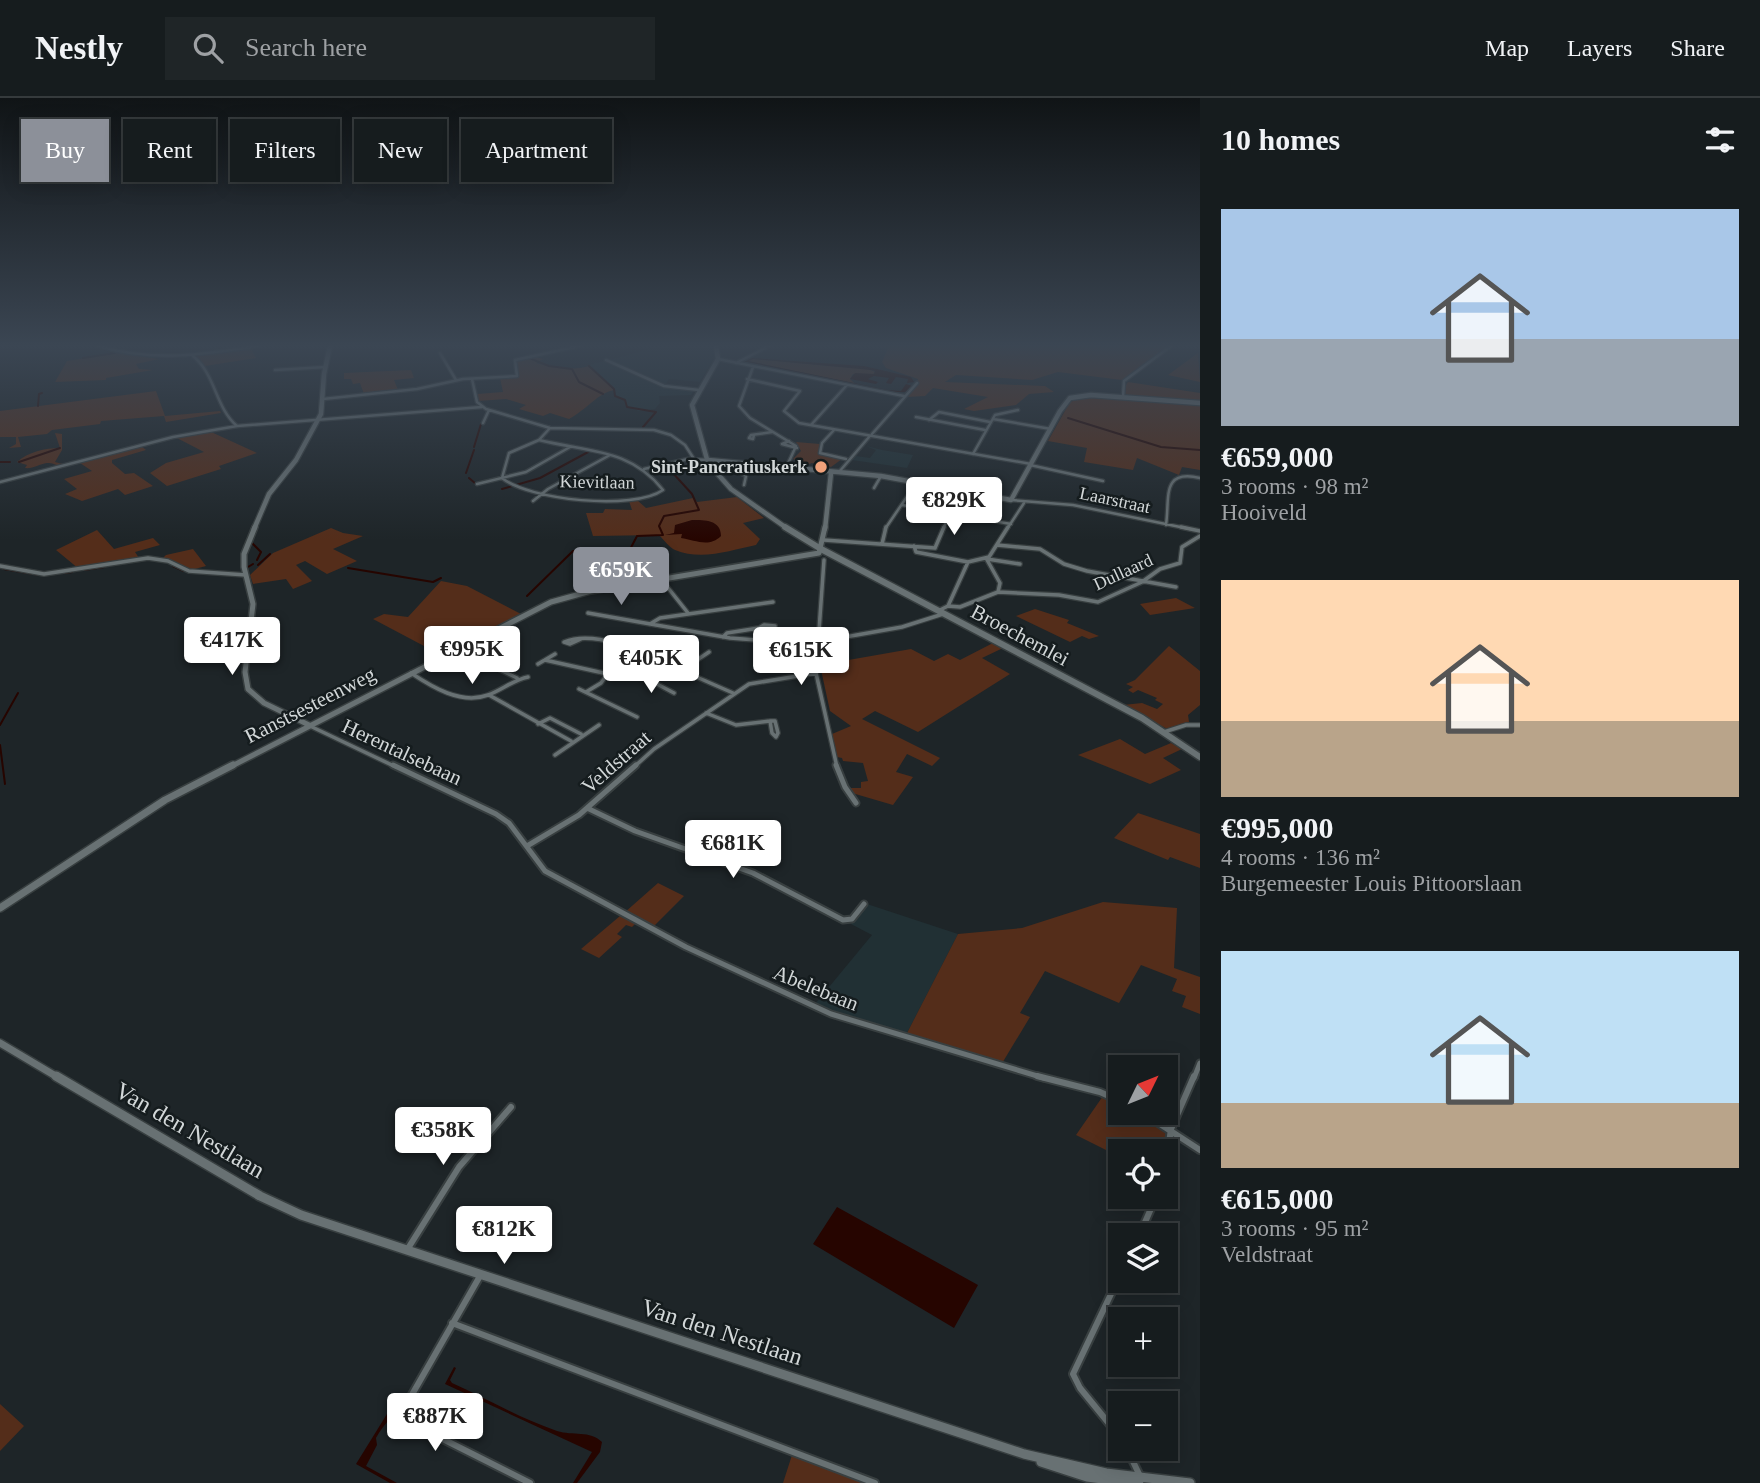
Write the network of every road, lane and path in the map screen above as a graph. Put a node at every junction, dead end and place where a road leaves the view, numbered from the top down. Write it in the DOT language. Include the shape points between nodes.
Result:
graph roads {
  1 [pos="490,410"];
  2 [pos="222,411"];
  3 [pos="320,411"];
  4 [pos="436,411"];
  5 [pos="492,411"];
  6 [pos="693,411"];
  7 [pos="742,411"];
  8 [pos="787,411"];
  9 [pos="823,411"];
  10 [pos="892,411"];
  11 [pos="1015,411"];
  12 [pos="1062,411"];
  13 [pos="916,417"];
  14 [pos="973,419"];
  15 [pos="318,420"];
  16 [pos="929,420"];
  17 [pos="992,421"];
  18 [pos="483,423"];
  19 [pos="810,425"];
  20 [pos="237,426"];
  21 [pos="967,427"];
  22 [pos="551,428"];
  23 [pos="1051,429"];
  24 [pos="834,430"];
  25 [pos="985,430"];
  26 [pos="773,432"];
  27 [pos="754,435"];
  28 [pos="871,435"];
  29 [pos="540,440"];
  30 [pos="790,441"];
  31 [pos="571,447"];
  32 [pos="797,448"];
  33 [pos="611,454"];
  34 [pos="973,454"];
  35 [pos="694,459"];
  36 [pos="846,459"];
  37 [pos="708,460"];
  38 [pos="745,464"];
  39 [pos="1030,465"];
  40 [pos="786,468"];
  41 [pos="644,469"];
  42 [pos="839,472"];
  43 [pos="831,473"];
  44 [pos="881,476"];
  45 [pos="502,478"];
  46 [pos="1200,478"];
  47 [pos="1103,481"];
  48 [pos="0,482"];
  49 [pos="917,482"];
  50 [pos="477,484"];
  51 [pos="744,485"];
  52 [pos="874,488"];
  53 [pos="542,494"];
  54 [pos="617,499"];
  55 [pos="1011,500"];
  56 [pos="533,501"];
  57 [pos="1024,503"];
  58 [pos="902,505"];
  59 [pos="613,509"];
  60 [pos="950,513"];
  61 [pos="1011,524"];
  62 [pos="1166,525"];
  63 [pos="1200,533"];
  64 [pos="882,544"];
  65 [pos="997,545"];
  66 [pos="914,547"];
  67 [pos="821,548"];
  68 [pos="935,548"];
  69 [pos="936,556"];
  70 [pos="986,558"];
  71 [pos="824,560"];
  72 [pos="968,562"];
  73 [pos="1020,564"];
  74 [pos="0,566"];
  75 [pos="246,575"];
  76 [pos="661,579"];
  77 [pos="1144,580"];
  78 [pos="1176,587"];
  79 [pos="998,592"];
  80 [pos="773,602"];
  81 [pos="948,606"];
  82 [pos="588,613"];
  83 [pos="688,613"];
  84 [pos="940,613"];
  85 [pos="650,624"];
  86 [pos="775,626"];
  87 [pos="759,628"];
  88 [pos="723,637"];
  89 [pos="581,639"];
  90 [pos="817,642"];
  91 [pos="709,652"];
  92 [pos="555,654"];
  93 [pos="480,660"];
  94 [pos="545,660"];
  95 [pos="538,664"];
  96 [pos="667,667"];
  97 [pos="682,670"];
  98 [pos="816,673"];
  99 [pos="409,674"];
  100 [pos="607,675"];
  101 [pos="640,675"];
  102 [pos="528,677"];
  103 [pos="518,679"];
  104 [pos="579,689"];
  105 [pos="586,692"];
  106 [pos="674,693"];
  107 [pos="733,694"];
  108 [pos="488,695"];
  109 [pos="706,713"];
  110 [pos="637,717"];
  111 [pos="770,720"];
  112 [pos="538,724"];
  113 [pos="599,724"];
  114 [pos="309,725"];
  115 [pos="1200,725"];
  116 [pos="1164,733"];
  117 [pos="582,735"];
  118 [pos="572,741"];
  119 [pos="555,755"];
  120 [pos="1200,757"];
  121 [pos="856,803"];
  122 [pos="587,808"];
  123 [pos="527,846"];
  124 [pos="864,904"];
  125 [pos="0,908"];
  126 [pos="0,1043"];
  127 [pos="1200,1063"];
  128 [pos="1108,1096"];
  129 [pos="511,1107"];
  130 [pos="1164,1125"];
  131 [pos="1171,1129"];
  132 [pos="1170,1139"];
  133 [pos="1200,1150"];
  134 [pos="407,1250"];
  135 [pos="481,1275"];
  136 [pos="1111,1293"];
  137 [pos="452,1324"];
  138 [pos="1108,1420"];
  139 [pos="1132,1461"];
  140 [pos="1087,1477"];
  141 [pos="1142,1480"];
  142 [pos="530,1483"];
  143 [pos="876,1483"];
  144 [pos="1190,1483"];
  1 -- 18 [label="street"];
  2 -- 20 [label="street"];
  3 -- 15 [label="street, Herentalsebaan"];
  4 -- 15 [label="street"];
  5 -- 22 [label="street"];
  6 -- 37 [label="main road"];
  7 -- 26 [label="street"];
  8 -- 19 [label="street" via="799,423"];
  9 -- 19 [label="street"];
  10 -- 28 [label="street"];
  11 -- 17 [label="street" via="997,414"];
  12 -- 23 [label="street"];
  13 -- 16 [label="street"];
  14 -- 16 [label="street" via="937,412"];
  14 -- 17 [label="street"];
  14 -- 21 [label="street"];
  15 -- 20 [label="street"];
  15 -- 75 [label="street, Herentalsebaan" via="266,501 244,554"];
  16 -- 21 [label="street"];
  17 -- 23 [label="street"];
  17 -- 25 [label="street"];
  19 -- 24 [label="street"];
  20 -- 48 [label="street" via="169,438"];
  21 -- 25 [label="street"];
  22 -- 29 [label="street"];
  22 -- 35 [label="street" via="633,428 666,434 691,450"];
  23 -- 39 [label="street"];
  24 -- 28 [label="street"];
  24 -- 36 [label="street" via="820,453"];
  25 -- 34 [label="street"];
  26 -- 27 [label="street"];
  26 -- 30 [label="street"];
  28 -- 34 [label="street"];
  28 -- 36 [label="street"];
  29 -- 31 [label="street"];
  29 -- 45 [label="street" via="509,453"];
  30 -- 32 [label="street"];
  30 -- 32 [label="street" via="782,444"];
  31 -- 33 [label="street"];
  31 -- 45 [label="street" via="534,468"];
  32 -- 40 [label="street"];
  33 -- 41 [label="street"];
  33 -- 53 [label="street"];
  34 -- 39 [label="street"];
  35 -- 37 [label="street"];
  35 -- 41 [label="street"];
  36 -- 42 [label="street"];
  37 -- 38 [label="street"];
  37 -- 67 [label="main road, Broechemlei" via="731,489"];
  38 -- 40 [label="street"];
  38 -- 51 [label="street"];
  39 -- 47 [label="street"];
  39 -- 55 [label="street"];
  40 -- 43 [label="street"];
  41 -- 54 [label="street, Kievitlaan" via="663,490"];
  42 -- 43 [label="street"];
  42 -- 44 [label="street"];
  43 -- 67 [label="street"];
  44 -- 49 [label="street"];
  44 -- 52 [label="street"];
  45 -- 50 [label="street"];
  45 -- 53 [label="street, Kievitlaan" via="518,489"];
  46 -- 62 [label="street" via="1182,475 1175,479"];
  49 -- 55 [label="street"];
  49 -- 58 [label="street"];
  53 -- 54 [label="street, Kievitlaan"];
  53 -- 56 [label="street, Kievitlaan"];
  54 -- 59 [label="street"];
  55 -- 57 [label="street, Laarstraat"];
  57 -- 61 [label="street"];
  57 -- 62 [label="street, Laarstraat" via="1073,505"];
  58 -- 60 [label="street"];
  58 -- 64 [label="street" via="883,534"];
  60 -- 61 [label="street"];
  60 -- 68 [label="street"];
  61 -- 65 [label="street"];
  62 -- 63 [label="street, Laarstraat"];
  63 -- 77 [label="street, Dullaard" via="1182,547 1180,563"];
  64 -- 66 [label="street"];
  64 -- 67 [label="street"];
  65 -- 70 [label="street"];
  65 -- 77 [label="street" via="1040,549 1087,571"];
  66 -- 68 [label="street"];
  66 -- 69 [label="street" via="916,552"];
  67 -- 76 [label="street, Ranstsesteenweg"];
  67 -- 84 [label="main road, Broechemlei"];
  68 -- 69 [label="street"];
  69 -- 72 [label="street"];
  70 -- 72 [label="street"];
  70 -- 73 [label="street"];
  70 -- 79 [label="street" via="1000,583"];
  71 -- 90 [label="street"];
  72 -- 81 [label="street"];
  74 -- 75 [label="street" via="38,574 148,558 189,571"];
  75 -- 114 [label="street, Herentalsebaan" via="253,604 247,689 264,703"];
  76 -- 83 [label="street"];
  76 -- 99 [label="street, Ranstsesteenweg" via="551,602"];
  77 -- 78 [label="street"];
  77 -- 79 [label="street, Dullaard" via="1098,602"];
  79 -- 81 [label="street" via="960,607"];
  80 -- 83 [label="street"];
  81 -- 84 [label="street"];
  82 -- 85 [label="street"];
  83 -- 85 [label="street" via="655,618"];
  84 -- 90 [label="street" via="902,627"];
  84 -- 116 [label="main road, Broechemlei"];
  85 -- 88 [label="street"];
  86 -- 87 [label="street"];
  87 -- 88 [label="street"];
  87 -- 88 [label="street" via="760,639 756,640"];
  89 -- 96 [label="street" via="638,650"];
  90 -- 98 [label="street"];
  91 -- 97 [label="street"];
  92 -- 94 [label="street"];
  93 -- 103 [label="street"];
  94 -- 95 [label="street"];
  94 -- 100 [label="street"];
  96 -- 97 [label="street"];
  96 -- 101 [label="street"];
  97 -- 107 [label="street"];
  98 -- 107 [label="street, Veldstraat" via="756,682"];
  98 -- 121 [label="street" via="834,756"];
  99 -- 108 [label="street" via="470,699"];
  99 -- 114 [label="street, Ranstsesteenweg"];
  100 -- 101 [label="street"];
  100 -- 105 [label="street"];
  101 -- 106 [label="street"];
  102 -- 103 [label="street"];
  103 -- 108 [label="street"];
  104 -- 105 [label="street"];
  105 -- 110 [label="street"];
  107 -- 109 [label="street, Veldstraat"];
  108 -- 112 [label="street"];
  109 -- 111 [label="street" via="736,725"];
  109 -- 122 [label="street, Veldstraat" via="642,757"];
  112 -- 117 [label="street" via="550,718"];
  112 -- 118 [label="street"];
  113 -- 117 [label="street"];
  114 -- 123 [label="street, Herentalsebaan" via="496,814"];
  114 -- 125 [label="street, Ranstsesteenweg" via="165,800"];
  115 -- 116 [label="street"];
  116 -- 120 [label="main road, Broechemlei"];
  117 -- 118 [label="street"];
  118 -- 119 [label="street"];
  122 -- 123 [label="street, Veldstraat"];
  122 -- 124 [label="street" via="635,831 753,873 843,920 852,919"];
  123 -- 128 [label="street, Abelebaan" via="545,871 597,901 831,1014"];
  126 -- 134 [label="street, Van den Nestlaan" via="282,1206"];
  127 -- 131 [label="street"];
  129 -- 134 [label="street" via="459,1167"];
  130 -- 131 [label="street"];
  131 -- 132 [label="street"];
  131 -- 133 [label="street"];
  134 -- 135 [label="street, Van den Nestlaan"];
  135 -- 137 [label="street"];
  135 -- 140 [label="street, Van den Nestlaan"];
  136 -- 138 [label="street" via="1073,1374 1078,1388"];
  137 -- 142 [label="street" via="402,1419"];
  137 -- 143 [label="street"];
  139 -- 141 [label="street"];
  140 -- 141 [label="street, Van den Nestlaan" via="1132,1483"];
  141 -- 144 [label="street, Van den Nestlaan"];
}
